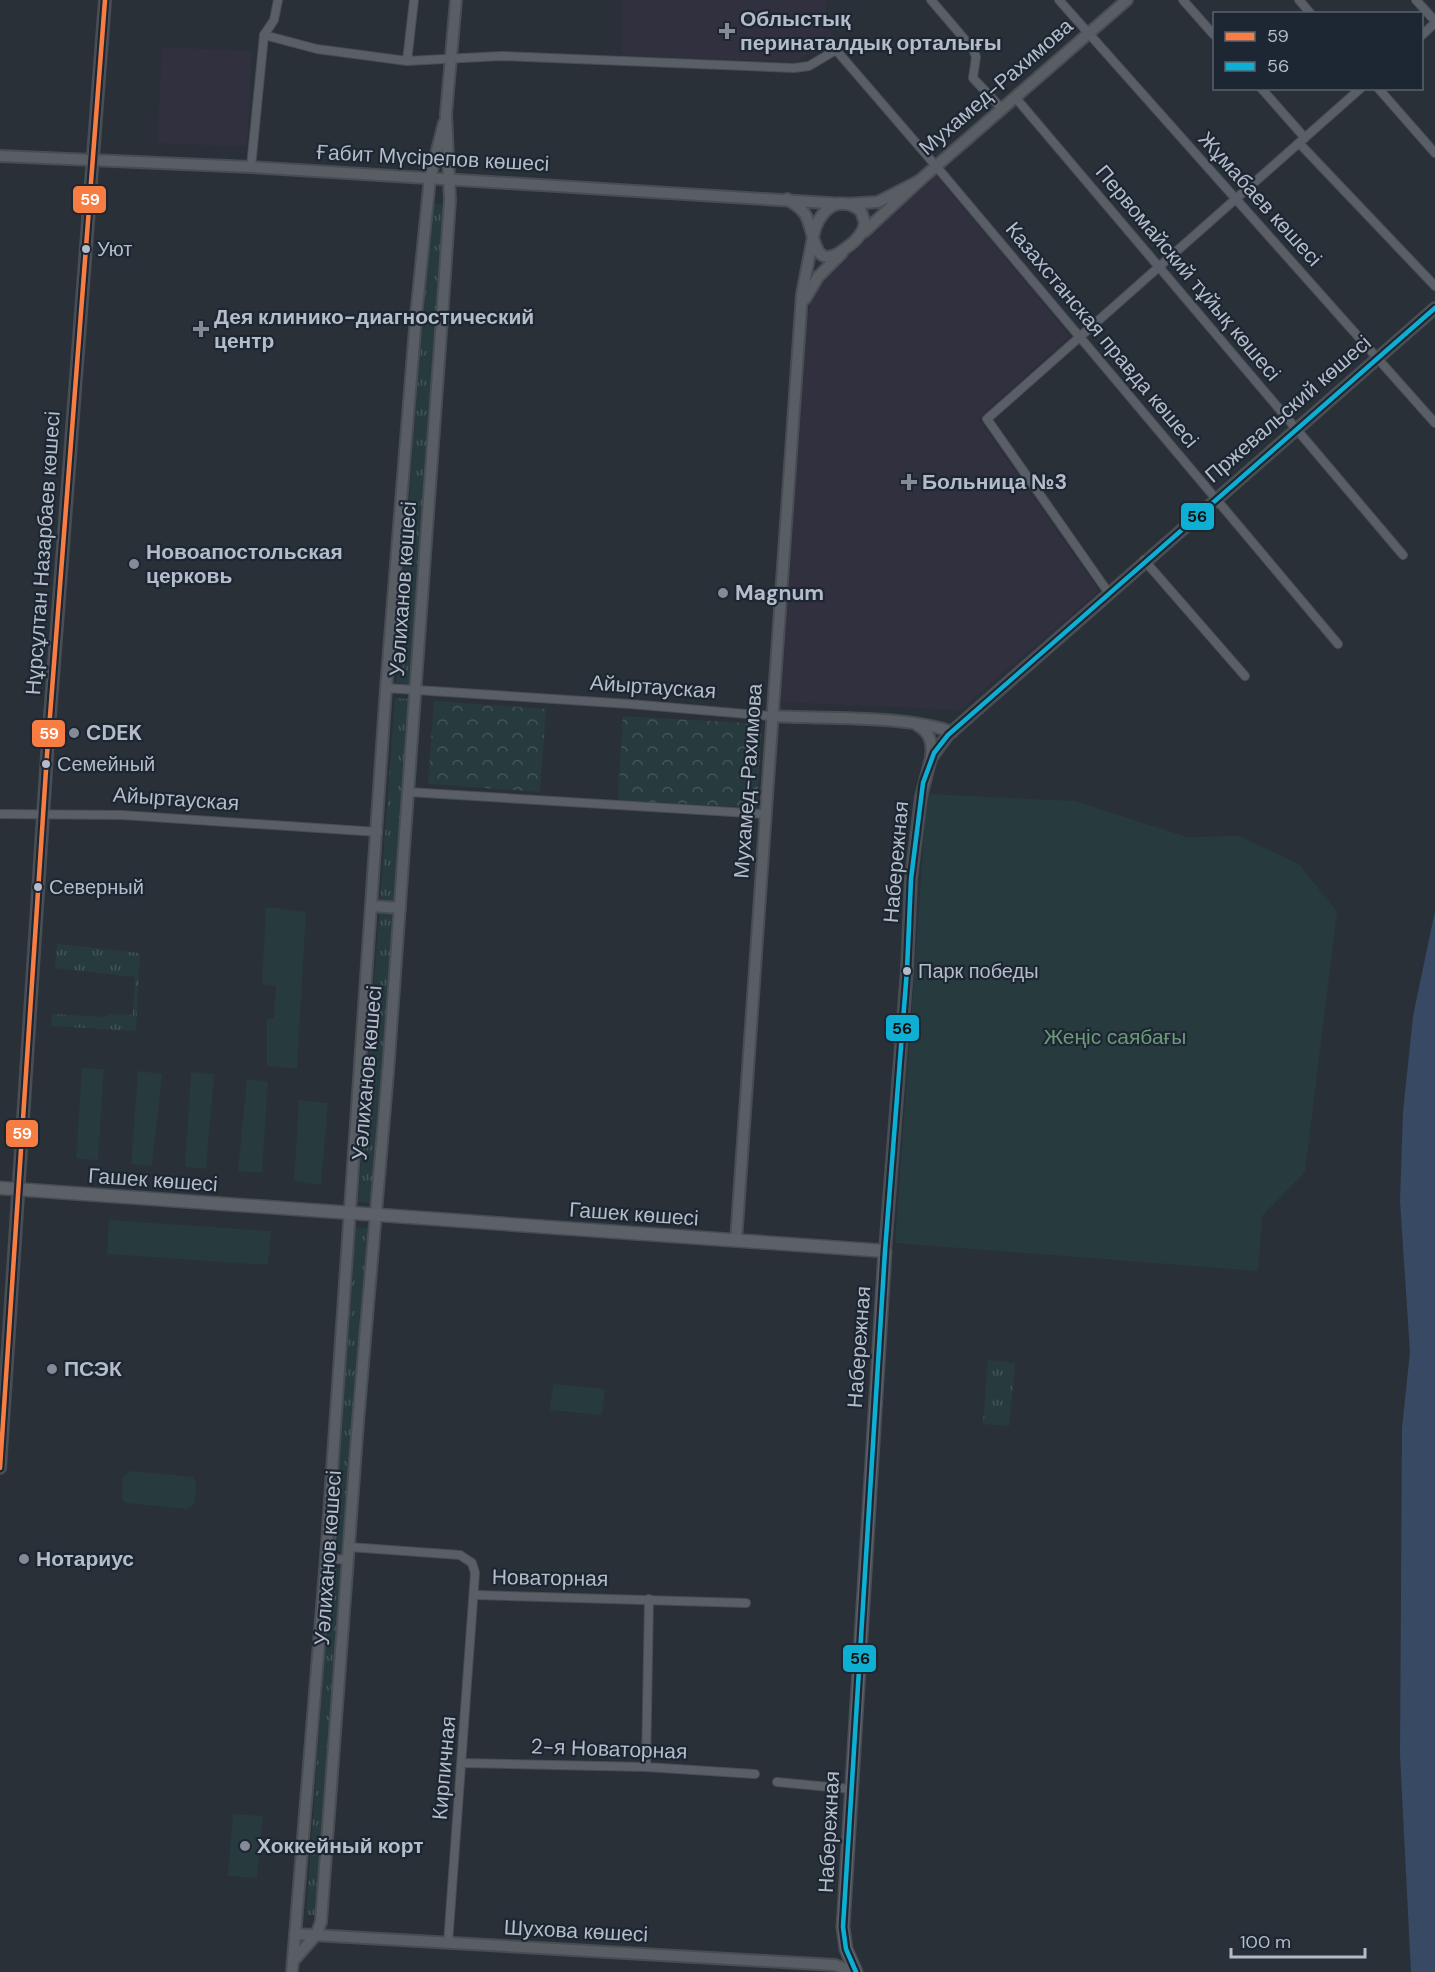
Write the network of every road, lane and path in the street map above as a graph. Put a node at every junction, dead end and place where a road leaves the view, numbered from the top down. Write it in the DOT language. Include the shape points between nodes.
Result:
graph roads {
  1 [pos="105,0"];
  2 [pos="278,0"];
  3 [pos="414,0"];
  4 [pos="456,0"];
  5 [pos="931,0"];
  6 [pos="1059,0"];
  7 [pos="1126,0"];
  8 [pos="1183,0"];
  9 [pos="1299,0"];
  10 [pos="1416,0"];
  11 [pos="1309,12"];
  12 [pos="1435,22"];
  13 [pos="1088,33"];
  14 [pos="1213,33"];
  15 [pos="1423,34"];
  16 [pos="264,35"];
  17 [pos="450,59"];
  18 [pos="407,61"];
  19 [pos="1263,90"];
  20 [pos="1359,90"];
  21 [pos="1380,90"];
  22 [pos="1015,97"];
  23 [pos="1002,109"];
  24 [pos="446,114"];
  25 [pos="1302,141"];
  26 [pos="1435,153"];
  27 [pos="0,156"];
  28 [pos="93,160"];
  29 [pos="936,166"];
  30 [pos="251,167"];
  31 [pos="430,178"];
  32 [pos="450,179"];
  33 [pos="919,181"];
  34 [pos="787,199"];
  35 [pos="1236,199"];
  36 [pos="844,204"];
  37 [pos="813,237"];
  38 [pos="852,244"];
  39 [pos="1159,267"];
  40 [pos="1435,286"];
  41 [pos="1435,308"];
  42 [pos="799,323"];
  43 [pos="1080,337"];
  44 [pos="1378,358"];
  45 [pos="1435,423"];
  46 [pos="1296,428"];
  47 [pos="1215,498"];
  48 [pos="1403,555"];
  49 [pos="1144,560"];
  50 [pos="1108,592"];
  51 [pos="1338,644"];
  52 [pos="1245,676"];
  53 [pos="386,688"];
  54 [pos="415,690"];
  55 [pos="771,716"];
  56 [pos="917,724"];
  57 [pos="952,732"];
  58 [pos="931,758"];
  59 [pos="408,792"];
  60 [pos="0,814"];
  61 [pos="43,814"];
  62 [pos="765,814"];
  63 [pos="378,832"];
  64 [pos="371,906"];
  65 [pos="400,908"];
  66 [pos="0,1188"];
  67 [pos="17,1189"];
  68 [pos="350,1214"];
  69 [pos="378,1216"];
  70 [pos="736,1241"];
  71 [pos="885,1251"];
  72 [pos="0,1468"];
  73 [pos="349,1547"];
  74 [pos="327,1558"];
  75 [pos="348,1560"];
  76 [pos="476,1595"];
  77 [pos="649,1599"];
  78 [pos="746,1603"];
  79 [pos="462,1763"];
  80 [pos="646,1767"];
  81 [pos="755,1774"];
  82 [pos="777,1782"];
  83 [pos="851,1789"];
  84 [pos="843,1927"];
  85 [pos="295,1934"];
  86 [pos="316,1935"];
  87 [pos="448,1943"];
  88 [pos="828,1965"];
  89 [pos="293,1966"];
  90 [pos="855,1972"];
  1 -- 28 [label="main road, Нұрсұлтан Назарбаев көшесі"];
  2 -- 16 [label="street" via="274,20"];
  3 -- 18 [label="street"];
  4 -- 17 [label="main road"];
  5 -- 23 [label="street" via="973,49 973,78"];
  6 -- 13 [label="street, Жұмабаев көшесі"];
  7 -- 13 [label="main road, Мухамед-Рахимова"];
  8 -- 14 [label="street"];
  9 -- 11 [label="street"];
  10 -- 12 [label="street"];
  12 -- 15 [label="street"];
  13 -- 22 [label="main road, Мухамед-Рахимова"];
  13 -- 35 [label="street, Жұмабаев көшесі"];
  16 -- 18 [label="street" via="317,49"];
  16 -- 30 [label="street"];
  17 -- 18 [label="street"];
  17 -- 24 [label="main road"];
  17 -- 29 [label="street, Казахстанская правда көшесі" via="501,56 794,68 809,66 836,50"];
  19 -- 25 [label="street"];
  20 -- 25 [label="street"];
  21 -- 26 [label="street"];
  22 -- 23 [label="main road, Мухамед-Рахимова"];
  22 -- 39 [label="street, Первомайский тұйық көшесі"];
  23 -- 29 [label="main road, Мухамед-Рахимова"];
  24 -- 31 [label="main road, Уәлиханов көшесі"];
  24 -- 32 [label="main road, Уәлиханов көшесі"];
  25 -- 35 [label="street"];
  25 -- 40 [label="street"];
  27 -- 28 [label="main road, Ғабит Мүсірепов көшесі"];
  28 -- 30 [label="main road, Ғабит Мүсірепов көшесі"];
  28 -- 61 [label="main road, Нұрсұлтан Назарбаев көшесі"];
  29 -- 33 [label="main road, Мухамед-Рахимова"];
  29 -- 43 [label="street, Казахстанская правда көшесі"];
  30 -- 31 [label="main road, Ғабит Мүсірепов көшесі"];
  31 -- 32 [label="main road, Ғабит Мүсірепов көшесі"];
  31 -- 53 [label="main road, Уәлиханов көшесі"];
  32 -- 34 [label="main road, Ғабит Мүсірепов көшесі"];
  32 -- 54 [label="main road, Уәлиханов көшесі"];
  33 -- 36 [label="main road, Ғабит Мүсірепов көшесі" via="878,202"];
  33 -- 38 [label="main road"];
  34 -- 36 [label="main road, Ғабит Мүсірепов көшесі"];
  34 -- 37 [label="main road" via="805,214"];
  35 -- 39 [label="street"];
  35 -- 44 [label="street, Жұмабаев көшесі"];
  36 -- 37 [label="main road" via="820,214"];
  36 -- 38 [label="main road" via="858,209 865,219 863,230"];
  37 -- 38 [label="main road" via="817,251 826,256 840,253"];
  37 -- 42 [label="main road"];
  38 -- 42 [label="main road" via="818,277 807,294"];
  39 -- 43 [label="street"];
  39 -- 46 [label="street, Первомайский тұйық көшесі"];
  41 -- 44 [label="main road, Пржевальский көшесі"];
  42 -- 55 [label="main road, Мухамед-Рахимова"];
  43 -- 47 [label="street, Казахстанская правда көшесі"];
  43 -- 50 [label="street" via="987,419"];
  44 -- 45 [label="street, Жұмабаев көшесі"];
  44 -- 46 [label="main road, Пржевальский көшесі"];
  46 -- 47 [label="main road, Пржевальский көшесі"];
  46 -- 48 [label="street, Первомайский тұйық көшесі"];
  47 -- 49 [label="main road, Пржевальский көшесі"];
  47 -- 51 [label="street, Казахстанская правда көшесі"];
  49 -- 50 [label="main road, Пржевальский көшесі"];
  49 -- 52 [label="street"];
  50 -- 57 [label="main road, Пржевальский көшесі"];
  53 -- 54 [label="street, Айыртауская"];
  53 -- 63 [label="main road, Уәлиханов көшесі"];
  54 -- 55 [label="street, Айыртауская"];
  54 -- 59 [label="main road, Уәлиханов көшесі"];
  55 -- 56 [label="main road, Айыртауская"];
  55 -- 62 [label="main road, Мухамед-Рахимова"];
  56 -- 57 [label="main road, Айыртауская"];
  56 -- 58 [label="main road" via="931,740"];
  57 -- 58 [label="main road, Набережная"];
  58 -- 71 [label="main road, Набережная" via="921,796 911,879"];
  59 -- 62 [label="street"];
  59 -- 65 [label="main road, Уәлиханов көшесі"];
  60 -- 61 [label="street, Айыртауская"];
  61 -- 63 [label="street, Айыртауская" via="122,815"];
  61 -- 67 [label="main road, Нұрсұлтан Назарбаев көшесі"];
  62 -- 70 [label="main road, Мухамед-Рахимова"];
  63 -- 64 [label="main road, Уәлиханов көшесі"];
  64 -- 65 [label="main road"];
  64 -- 68 [label="main road, Уәлиханов көшесі"];
  65 -- 69 [label="main road, Уәлиханов көшесі"];
  66 -- 67 [label="main road, Гашек көшесі"];
  67 -- 68 [label="main road, Гашек көшесі"];
  67 -- 72 [label="main road, Нұрсұлтан Назарбаев көшесі"];
  68 -- 69 [label="main road, Гашек көшесі"];
  68 -- 74 [label="main road, Уәлиханов көшесі"];
  69 -- 70 [label="main road, Гашек көшесі"];
  69 -- 73 [label="main road, Уәлиханов көшесі"];
  70 -- 71 [label="main road, Гашек көшесі"];
  71 -- 83 [label="main road, Набережная"];
  73 -- 75 [label="main road, Уәлиханов көшесі"];
  73 -- 76 [label="street, Новаторная" via="460,1555 474,1568"];
  74 -- 75 [label="street"];
  74 -- 85 [label="main road, Уәлиханов көшесі"];
  75 -- 86 [label="main road, Уәлиханов көшесі" via="321,1923"];
  76 -- 77 [label="street, Новаторная"];
  76 -- 79 [label="street, Кирпичная"];
  77 -- 78 [label="street, Новаторная"];
  77 -- 80 [label="street"];
  79 -- 80 [label="street, 2-я Новаторная"];
  79 -- 87 [label="street, Кирпичная"];
  80 -- 81 [label="street, 2-я Новаторная"];
  82 -- 83 [label="street"];
  83 -- 84 [label="main road, Набережная"];
  84 -- 88 [label="main road" via="840,1958"];
  84 -- 90 [label="main road, Набережная"];
  85 -- 86 [label="main road, Шухова көшесі"];
  85 -- 89 [label="main road, Уәлиханов көшесі"];
  86 -- 87 [label="main road, Шухова көшесі"];
  86 -- 89 [label="main road, Уәлиханов көшесі"];
  87 -- 88 [label="main road, Шухова көшесі"];
  88 -- 90 [label="main road, Шухова көшесі"];
}
